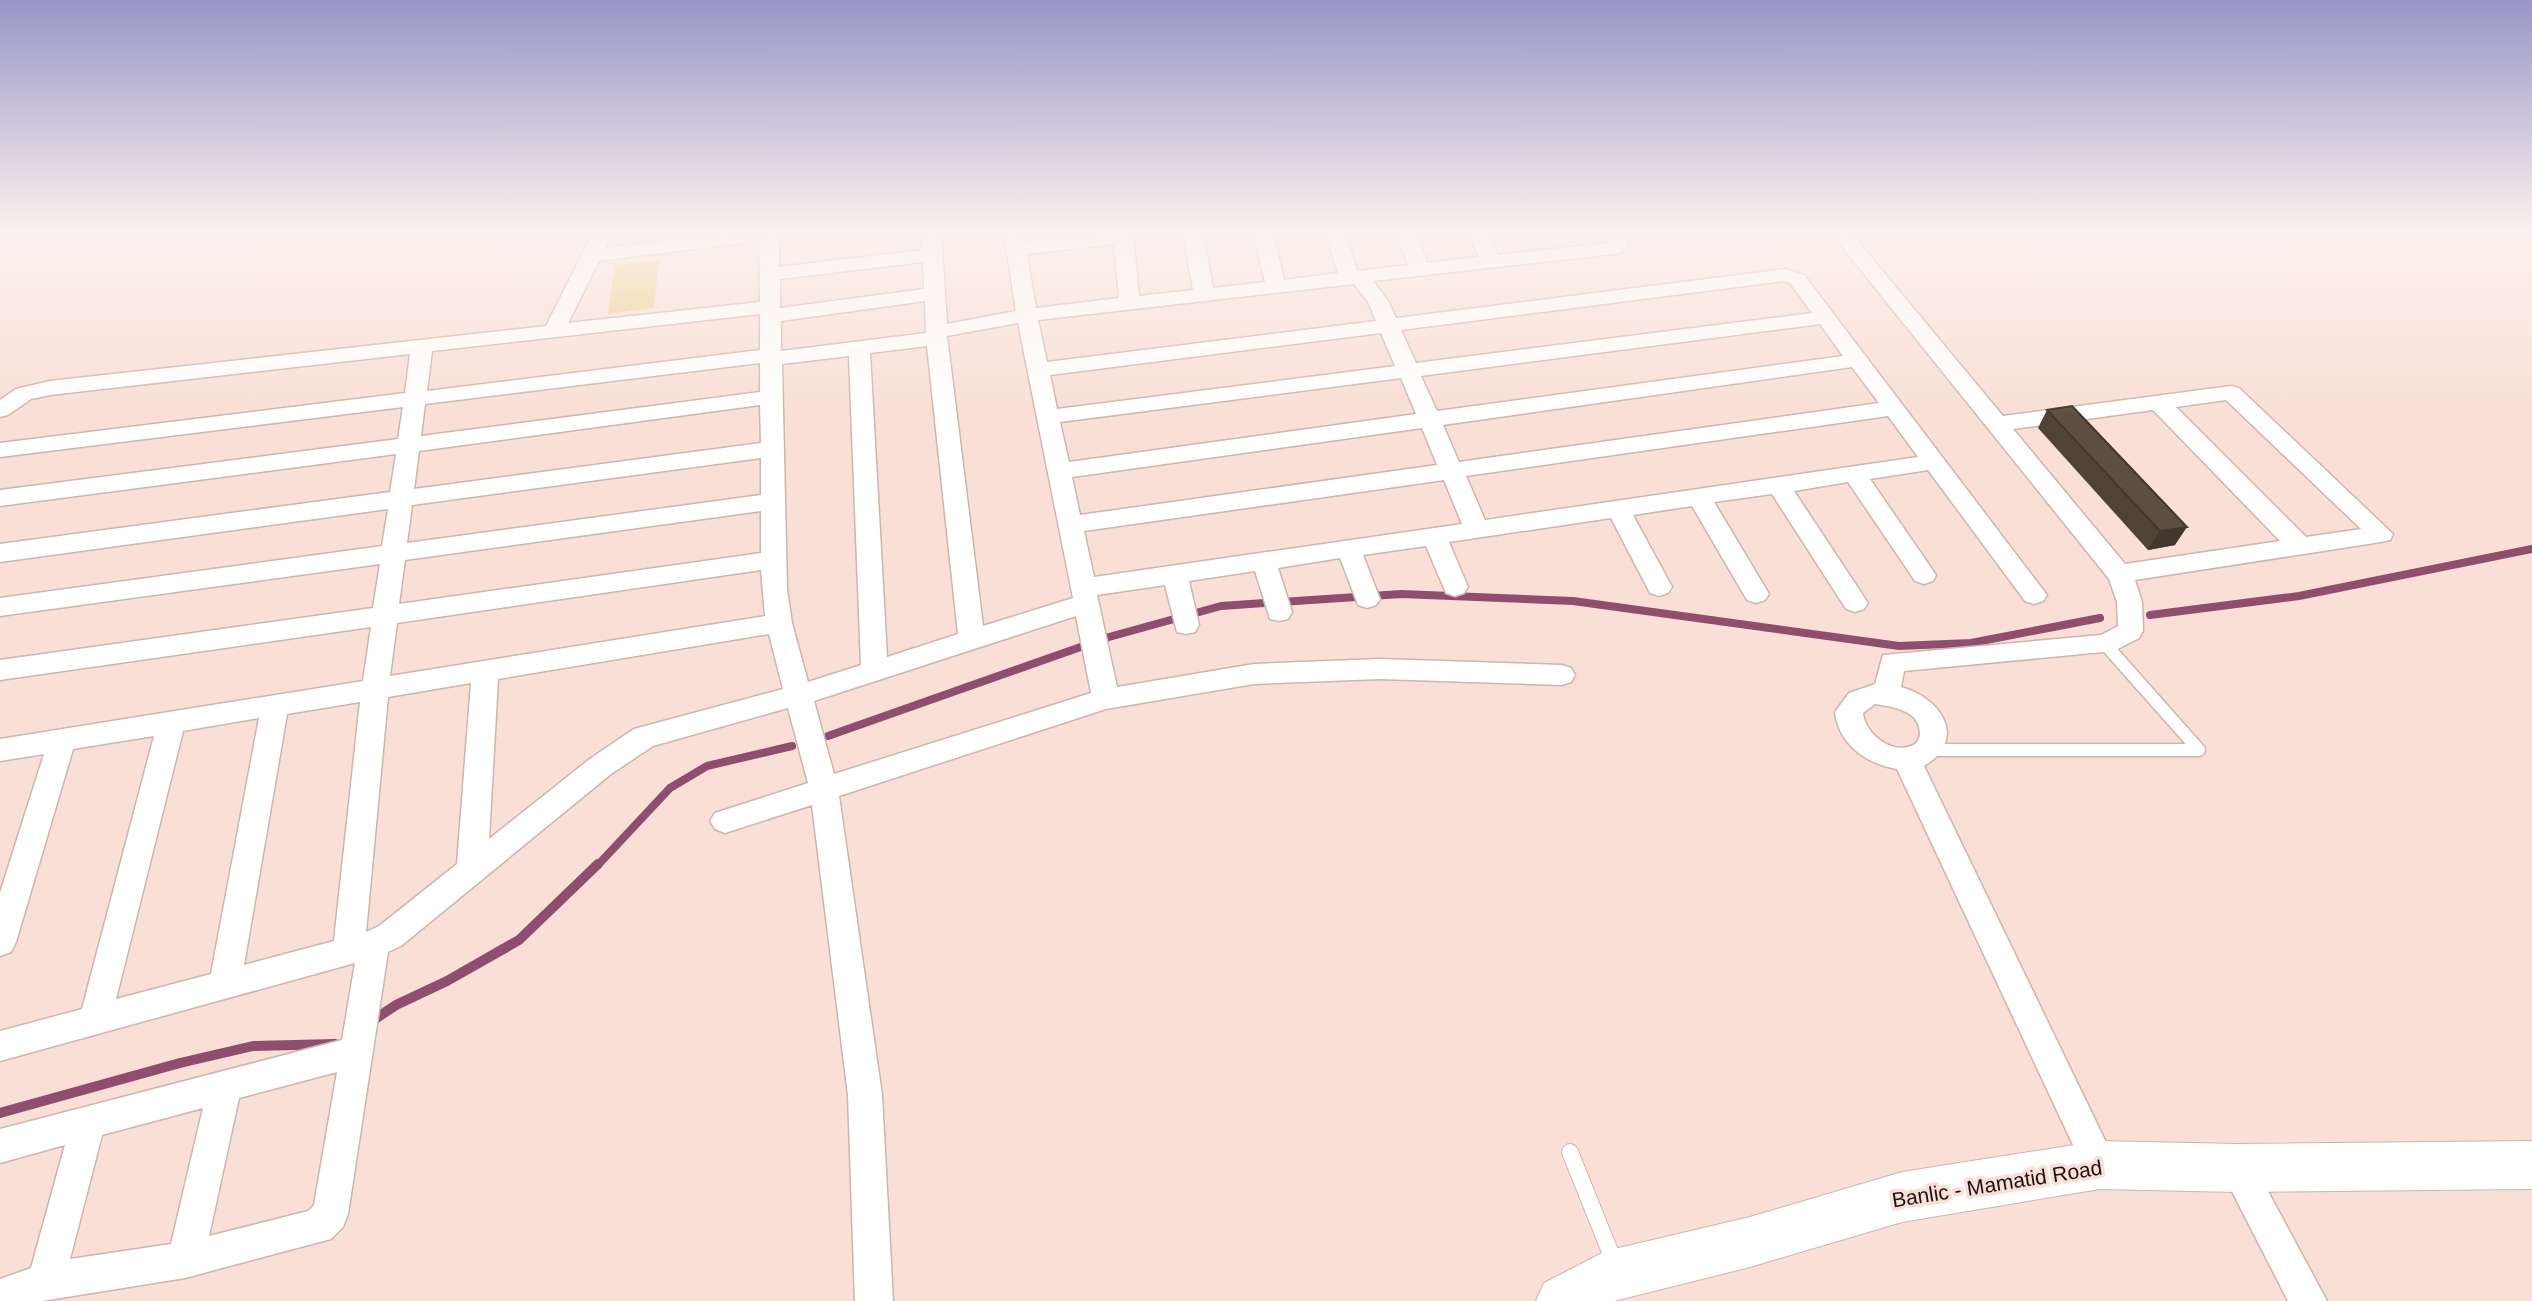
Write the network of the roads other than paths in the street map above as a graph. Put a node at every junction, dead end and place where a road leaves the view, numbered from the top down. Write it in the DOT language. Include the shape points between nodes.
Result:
graph roads {
  1 [pos="572,294"];
  2 [pos="770,294"];
  3 [pos="934,294"];
  4 [pos="1024,294"];
  5 [pos="1129,294"];
  6 [pos="1216,294"];
  7 [pos="1370,294"];
  8 [pos="1640,294"];
  9 [pos="1808,294"];
  10 [pos="1891,294"];
  11 [pos="1204,295"];
  12 [pos="1130,304"];
  13 [pos="770,311"];
  14 [pos="1027,315"];
  15 [pos="1825,317"];
  16 [pos="1389,326"];
  17 [pos="554,331"];
  18 [pos="937,335"];
  19 [pos="422,346"];
  20 [pos="859,348"];
  21 [pos="771,357"];
  22 [pos="1858,360"];
  23 [pos="1038,370"];
  24 [pos="1408,370"];
  25 [pos="772,397"];
  26 [pos="415,400"];
  27 [pos="2158,402"];
  28 [pos="1894,408"];
  29 [pos="0,410"];
  30 [pos="1048,417"];
  31 [pos="1429,419"];
  32 [pos="1997,424"];
  33 [pos="409,444"];
  34 [pos="772,449"];
  35 [pos="0,450"];
  36 [pos="1934,462"];
  37 [pos="1059,471"];
  38 [pos="1451,471"];
  39 [pos="1854,474"];
  40 [pos="1778,485"];
  41 [pos="1699,497"];
  42 [pos="0,498"];
  43 [pos="401,499"];
  44 [pos="773,501"];
  45 [pos="1618,509"];
  46 [pos="1070,524"];
  47 [pos="1477,530"];
  48 [pos="1434,536"];
  49 [pos="2301,547"];
  50 [pos="1349,549"];
  51 [pos="0,553"];
  52 [pos="394,553"];
  53 [pos="774,560"];
  54 [pos="1264,561"];
  55 [pos="2119,574"];
  56 [pos="1175,575"];
  57 [pos="1924,575"];
  58 [pos="1455,587"];
  59 [pos="1659,587"];
  60 [pos="1756,594"];
  61 [pos="2034,595"];
  62 [pos="1085,596"];
  63 [pos="1367,599"];
  64 [pos="1855,603"];
  65 [pos="0,607"];
  66 [pos="1279,612"];
  67 [pos="385,615"];
  68 [pos="779,624"];
  69 [pos="1186,625"];
  70 [pos="972,641"];
  71 [pos="2105,644"];
  72 [pos="0,670"];
  73 [pos="485,671"];
  74 [pos="875,671"];
  75 [pos="1562,675"];
  76 [pos="375,689"];
  77 [pos="1887,694"];
  78 [pos="799,695"];
  79 [pos="1106,699"];
  80 [pos="275,705"];
  81 [pos="171,722"];
  82 [pos="62,740"];
  83 [pos="0,750"];
  84 [pos="1917,754"];
  85 [pos="824,789"];
  86 [pos="725,821"];
  87 [pos="472,869"];
  88 [pos="0,942"];
  89 [pos="362,947"];
  90 [pos="225,985"];
  91 [pos="95,1020"];
  92 [pos="0,1046"];
  93 [pos="357,1051"];
  94 [pos="225,1086"];
  95 [pos="88,1123"];
  96 [pos="0,1146"];
  97 [pos="1570,1152"];
  98 [pos="2100,1165"];
  99 [pos="2532,1165"];
  100 [pos="2237,1168"];
  101 [pos="185,1260"];
  102 [pos="1619,1274"];
  103 [pos="46,1280"];
  104 [pos="0,1298"];
  105 [pos="874,1301"];
  106 [pos="1562,1301"];
  107 [pos="2308,1301"];
  1 -- 17 [label="street"];
  2 -- 13 [label="street"];
  3 -- 13 [label="street"];
  3 -- 18 [label="street"];
  4 -- 14 [label="street"];
  5 -- 12 [label="street"];
  6 -- 11 [label="street"];
  7 -- 16 [label="street"];
  8 -- 16 [label="street"];
  9 -- 15 [label="street"];
  10 -- 32 [label="street"];
  11 -- 12 [label="street"];
  12 -- 14 [label="street"];
  13 -- 17 [label="street"];
  13 -- 21 [label="street"];
  14 -- 18 [label="street"];
  14 -- 23 [label="street"];
  15 -- 22 [label="street"];
  15 -- 24 [label="street"];
  16 -- 23 [label="street"];
  16 -- 24 [label="street"];
  17 -- 19 [label="street"];
  18 -- 20 [label="street"];
  18 -- 70 [label="street"];
  19 -- 26 [label="street"];
  19 -- 29 [label="street" via="50,388 24,394"];
  20 -- 21 [label="street"];
  20 -- 74 [label="street"];
  21 -- 25 [label="street"];
  21 -- 26 [label="street"];
  22 -- 28 [label="street"];
  22 -- 31 [label="street"];
  23 -- 30 [label="street"];
  24 -- 30 [label="street"];
  24 -- 31 [label="street"];
  25 -- 33 [label="street"];
  25 -- 34 [label="street"];
  26 -- 33 [label="street"];
  26 -- 35 [label="street"];
  27 -- 32 [label="street"];
  27 -- 49 [label="street"];
  27 -- 49 [label="street" via="2231,393 2381,534"];
  28 -- 36 [label="street"];
  28 -- 38 [label="street"];
  30 -- 37 [label="street"];
  31 -- 37 [label="street"];
  31 -- 38 [label="street"];
  32 -- 55 [label="street"];
  33 -- 42 [label="street"];
  33 -- 43 [label="street"];
  34 -- 43 [label="street"];
  34 -- 44 [label="street"];
  36 -- 39 [label="street"];
  36 -- 61 [label="street"];
  37 -- 46 [label="street"];
  38 -- 46 [label="street"];
  38 -- 47 [label="street"];
  39 -- 40 [label="street"];
  39 -- 57 [label="street"];
  40 -- 41 [label="street"];
  40 -- 64 [label="street"];
  41 -- 45 [label="street"];
  41 -- 60 [label="street"];
  43 -- 51 [label="street"];
  43 -- 52 [label="street"];
  44 -- 52 [label="street"];
  44 -- 53 [label="street"];
  45 -- 47 [label="street"];
  45 -- 59 [label="street"];
  46 -- 62 [label="street"];
  47 -- 48 [label="street"];
  48 -- 50 [label="street"];
  48 -- 58 [label="street"];
  49 -- 55 [label="street"];
  50 -- 54 [label="street"];
  50 -- 63 [label="street"];
  52 -- 65 [label="street"];
  52 -- 67 [label="street"];
  53 -- 67 [label="street"];
  53 -- 68 [label="street"];
  54 -- 56 [label="street"];
  54 -- 66 [label="street"];
  55 -- 71 [label="street" via="2133,610 2130,631"];
  56 -- 62 [label="street"];
  56 -- 69 [label="street"];
  62 -- 70 [label="street"];
  62 -- 79 [label="street"];
  67 -- 72 [label="street"];
  67 -- 76 [label="street"];
  68 -- 73 [label="street"];
  68 -- 78 [label="street"];
  70 -- 74 [label="street"];
  71 -- 77 [label="street" via="1892,662"];
  71 -- 84 [label="lane" via="2199,750"];
  73 -- 76 [label="street"];
  73 -- 87 [label="street"];
  74 -- 78 [label="street"];
  75 -- 79 [label="street" via="1380,669 1254,674"];
  76 -- 80 [label="street"];
  76 -- 89 [label="street"];
  77 -- 84 [label="street" via="1914,704 1932,722 1934,742"];
  77 -- 84 [label="street" via="1853,704 1849,712 1855,734 1877,752"];
  78 -- 85 [label="street"];
  78 -- 87 [label="street" via="644,737"];
  79 -- 85 [label="street"];
  80 -- 81 [label="street"];
  80 -- 90 [label="street"];
  81 -- 82 [label="street"];
  81 -- 91 [label="street"];
  82 -- 83 [label="street"];
  82 -- 88 [label="street"];
  84 -- 98 [label="street"];
  85 -- 86 [label="street"];
  85 -- 105 [label="street" via="865,1095"];
  87 -- 89 [label="street" via="390,936"];
  89 -- 90 [label="street"];
  89 -- 93 [label="street"];
  90 -- 91 [label="street"];
  91 -- 92 [label="street"];
  93 -- 94 [label="street"];
  93 -- 101 [label="street" via="330,1214 318,1226"];
  94 -- 95 [label="street"];
  94 -- 101 [label="street"];
  95 -- 96 [label="street"];
  95 -- 103 [label="street"];
  97 -- 102 [label="lane"];
  98 -- 100 [label="main road, Banlic - Mamatid Road"];
  98 -- 102 [label="main road, Banlic - Mamatid Road" via="1902,1197 1750,1242"];
  99 -- 100 [label="main road, Banlic - Mamatid Road"];
  100 -- 107 [label="street"];
  101 -- 103 [label="street"];
  102 -- 106 [label="main road, Banlic - Mamatid Road"];
  103 -- 104 [label="street"];
}
